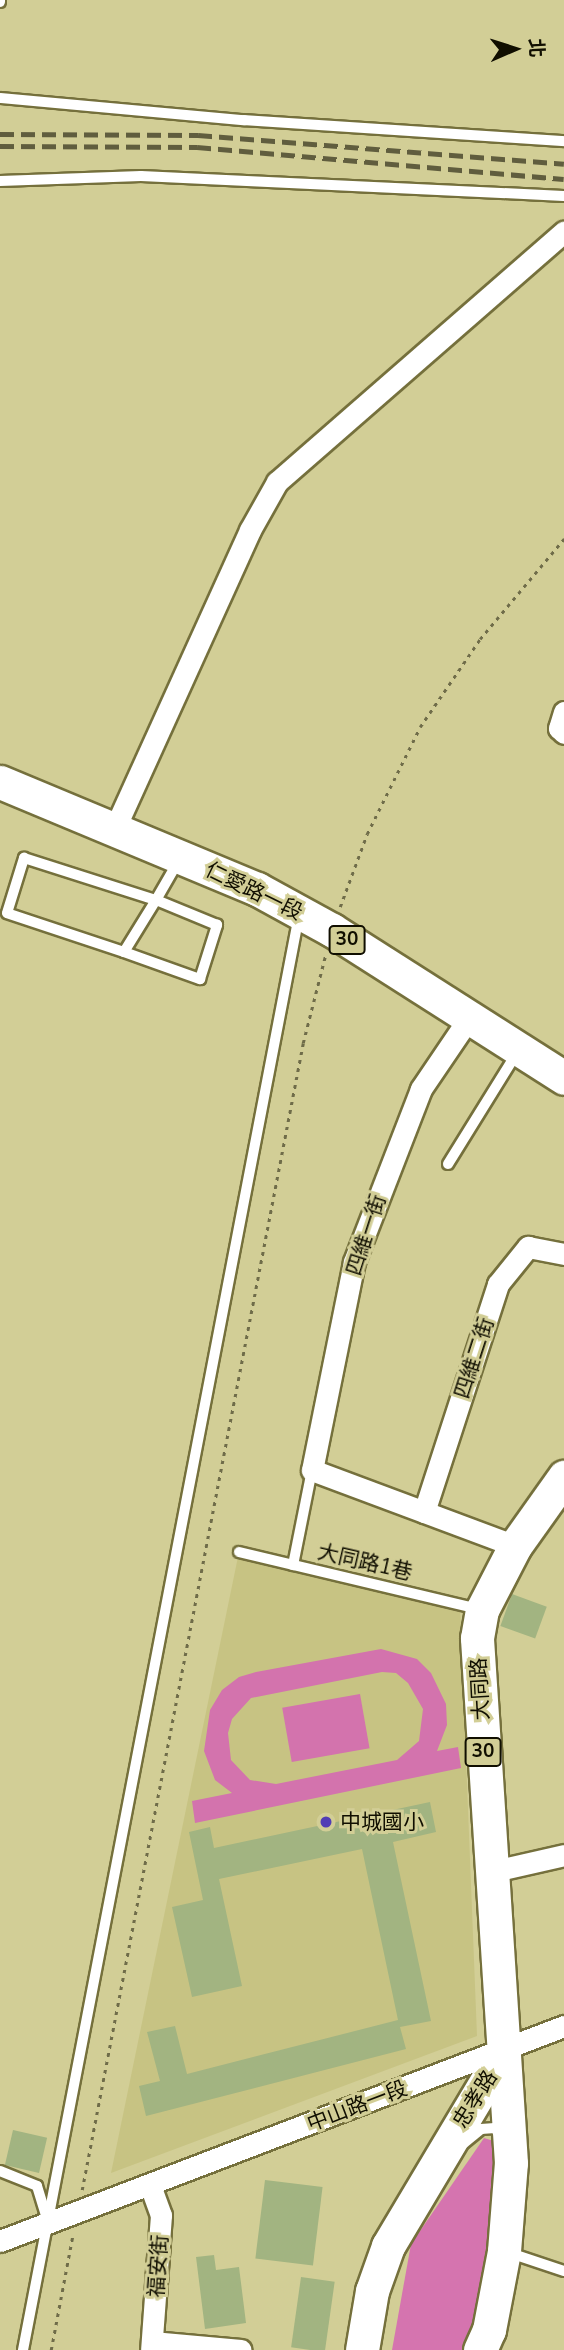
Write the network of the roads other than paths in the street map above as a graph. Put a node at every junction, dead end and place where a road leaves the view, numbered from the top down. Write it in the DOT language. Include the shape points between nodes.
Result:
graph roads {
  1 [pos="0,98"];
  2 [pos="564,141"];
  3 [pos="0,181"];
  4 [pos="564,196"];
  5 [pos="564,232"];
  6 [pos="0,782"];
  7 [pos="114,830"];
  8 [pos="181,858"];
  9 [pos="156,900"];
  10 [pos="299,912"];
  11 [pos="124,952"];
  12 [pos="469,1018"];
  13 [pos="519,1049"];
  14 [pos="564,1078"];
  15 [pos="448,1164"];
  16 [pos="564,1254"];
  17 [pos="312,1470"];
  18 [pos="564,1477"];
  19 [pos="424,1512"];
  20 [pos="515,1546"];
  21 [pos="239,1552"];
  22 [pos="293,1565"];
  23 [pos="482,1610"];
  24 [pos="564,1855"];
  25 [pos="490,1872"];
  26 [pos="564,2026"];
  27 [pos="505,2050"];
  28 [pos="0,2171"];
  29 [pos="150,2185"];
  30 [pos="419,2191"];
  31 [pos="48,2221"];
  32 [pos="506,2236"];
  33 [pos="0,2241"];
  34 [pos="564,2271"];
  35 [pos="151,2346"];
  36 [pos="23,2350"];
  37 [pos="241,2350"];
  38 [pos="362,2350"];
  39 [pos="480,2350"];
  1 -- 2 [label="lane"];
  3 -- 4 [label="lane" via="141,176"];
  5 -- 7 [label="street" via="277,482 250,530"];
  6 -- 7 [label="main road, 30"];
  7 -- 8 [label="main road, 仁愛路一段 / 30"];
  8 -- 9 [label="lane"];
  8 -- 10 [label="main road, 仁愛路一段 / 30"];
  9 -- 11 [label="lane"];
  9 -- 11 [label="lane" via="217,925 200,979"];
  9 -- 11 [label="lane" via="24,858 7,913"];
  10 -- 12 [label="main road, 仁愛路一段 / 30"];
  10 -- 31 [label="lane"];
  12 -- 13 [label="main road, 仁愛路一段 / 30"];
  12 -- 17 [label="street, 四維一街" via="421,1089 354,1262"];
  13 -- 14 [label="main road, 仁愛路一段 / 30"];
  13 -- 15 [label="lane"];
  16 -- 19 [label="street, 四維二街" via="528,1247 498,1284"];
  17 -- 19 [label="street"];
  17 -- 22 [label="lane, 四維一街"];
  18 -- 20 [label="main road, 大同路 / 30"];
  19 -- 20 [label="street"];
  20 -- 23 [label="main road, 大同路 / 30"];
  21 -- 22 [label="lane, 大同路1巷"];
  22 -- 23 [label="lane, 大同路1巷"];
  23 -- 25 [label="main road, 大同路 / 30" via="477,1638"];
  24 -- 25 [label="street"];
  25 -- 27 [label="main road, 大同路 / 30"];
  26 -- 27 [label="street, 中山路一段"];
  27 -- 29 [label="street, 中山路一段"];
  27 -- 30 [label="main road, 忠孝路"];
  27 -- 32 [label="main road, 忠孝路 / 30" via="511,2163"];
  28 -- 31 [label="lane" via="37,2186"];
  29 -- 31 [label="street, 中山路一段"];
  29 -- 35 [label="street, 福安街" via="161,2215"];
  30 -- 32 [label="lane" via="464,2143 481,2129 495,2128 503,2146"];
  30 -- 38 [label="main road, 忠孝路" via="388,2246 372,2291"];
  31 -- 33 [label="street, 中山路一段"];
  31 -- 36 [label="lane"];
  32 -- 34 [label="lane"];
  32 -- 39 [label="main road, 忠孝路 / 30" via="489,2330"];
  35 -- 37 [label="street"];
}
